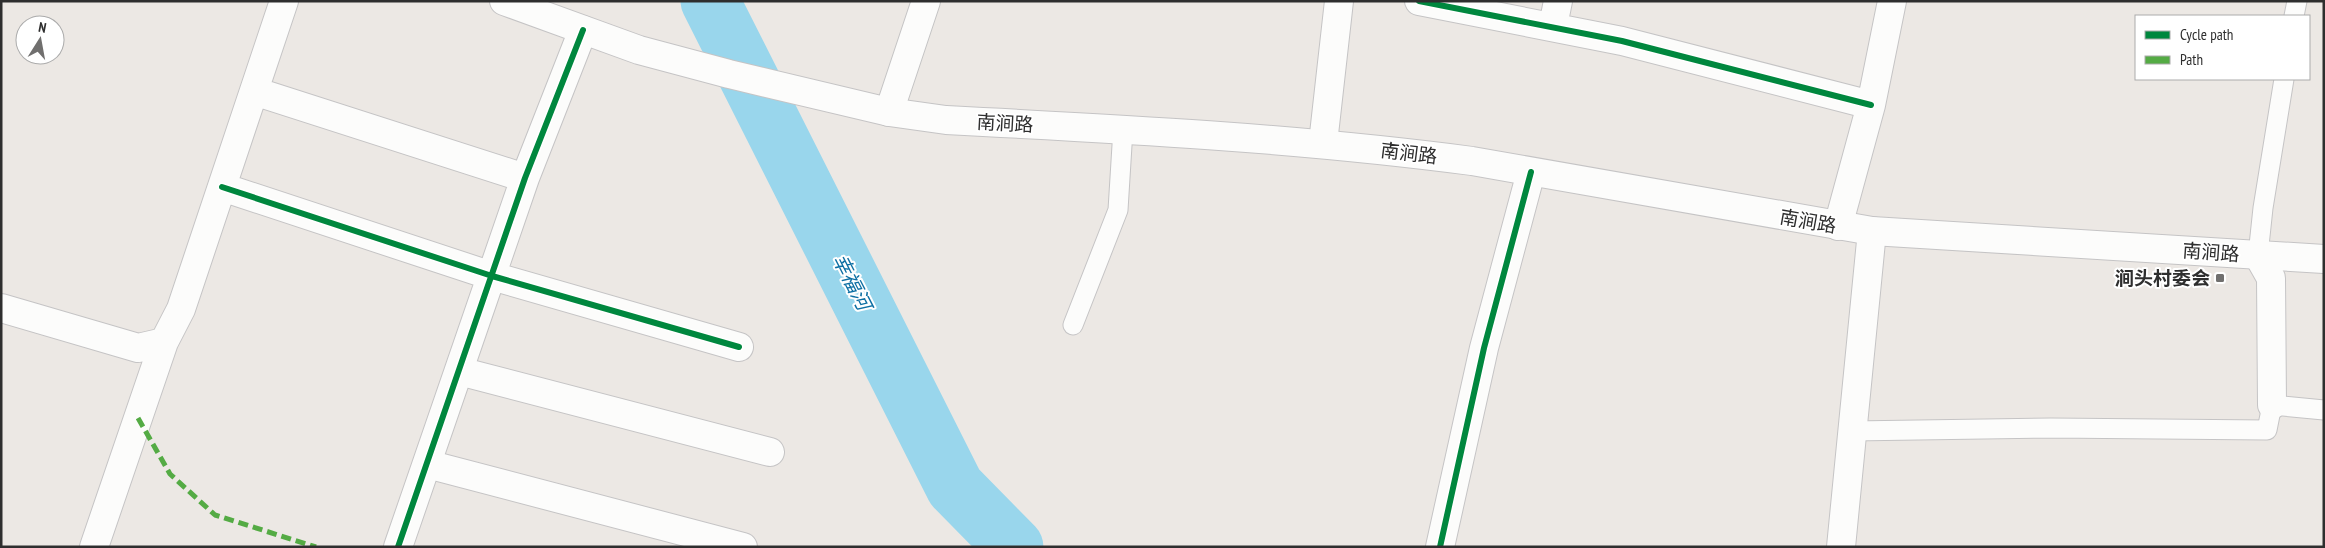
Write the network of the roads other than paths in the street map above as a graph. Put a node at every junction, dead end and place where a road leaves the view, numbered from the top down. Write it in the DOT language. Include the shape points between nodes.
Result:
graph roads {
  1 [pos="284,1"];
  2 [pos="504,1"];
  3 [pos="926,1"];
  4 [pos="1339,1"];
  5 [pos="1421,1"];
  6 [pos="1892,1"];
  7 [pos="2297,1"];
  8 [pos="1555,14"];
  9 [pos="2294,15"];
  10 [pos="583,30"];
  11 [pos="2284,80"];
  12 [pos="254,91"];
  13 [pos="1871,104"];
  14 [pos="889,112"];
  15 [pos="1123,129"];
  16 [pos="1323,144"];
  17 [pos="1530,172"];
  18 [pos="526,178"];
  19 [pos="222,187"];
  20 [pos="1838,226"];
  21 [pos="1872,231"];
  22 [pos="2258,255"];
  23 [pos="2324,259"];
  24 [pos="492,276"];
  25 [pos="1,308"];
  26 [pos="1073,326"];
  27 [pos="164,342"];
  28 [pos="739,347"];
  29 [pos="459,371"];
  30 [pos="2272,405"];
  31 [pos="2324,410"];
  32 [pos="1852,431"];
  33 [pos="770,452"];
  34 [pos="427,464"];
  35 [pos="94,547"];
  36 [pos="398,547"];
  37 [pos="743,547"];
  38 [pos="1440,547"];
  39 [pos="1841,547"];
  1 -- 12 [label="street"];
  2 -- 10 [label="street, 南涧路"];
  3 -- 14 [label="street"];
  4 -- 16 [label="street"];
  5 -- 8 [label="street"];
  6 -- 13 [label="street"];
  7 -- 9 [label="lane"];
  8 -- 13 [label="street" via="1622,41"];
  10 -- 14 [label="street, 南涧路" via="639,50"];
  10 -- 18 [label="street"];
  11 -- 22 [label="lane"];
  12 -- 18 [label="street"];
  12 -- 19 [label="street"];
  13 -- 20 [label="street"];
  14 -- 15 [label="street, 南涧路" via="946,120"];
  15 -- 16 [label="street, 南涧路"];
  15 -- 26 [label="lane" via="1118,210"];
  16 -- 17 [label="street, 南涧路" via="1462,160"];
  17 -- 20 [label="street, 南涧路"];
  17 -- 38 [label="street" via="1484,348"];
  18 -- 24 [label="street"];
  19 -- 24 [label="street"];
  19 -- 27 [label="street" via="181,309"];
  20 -- 21 [label="street, 南涧路"];
  21 -- 22 [label="street, 南涧路"];
  21 -- 32 [label="street"];
  22 -- 23 [label="street, 南涧路"];
  22 -- 30 [label="street" via="2271,278"];
  24 -- 28 [label="street"];
  24 -- 29 [label="street"];
  25 -- 27 [label="street" via="138,348"];
  27 -- 35 [label="street"];
  29 -- 33 [label="street"];
  29 -- 34 [label="street"];
  30 -- 31 [label="lane"];
  30 -- 32 [label="lane" via="2267,430 2051,428"];
  32 -- 39 [label="street"];
  34 -- 36 [label="street"];
  34 -- 37 [label="street"];
}
